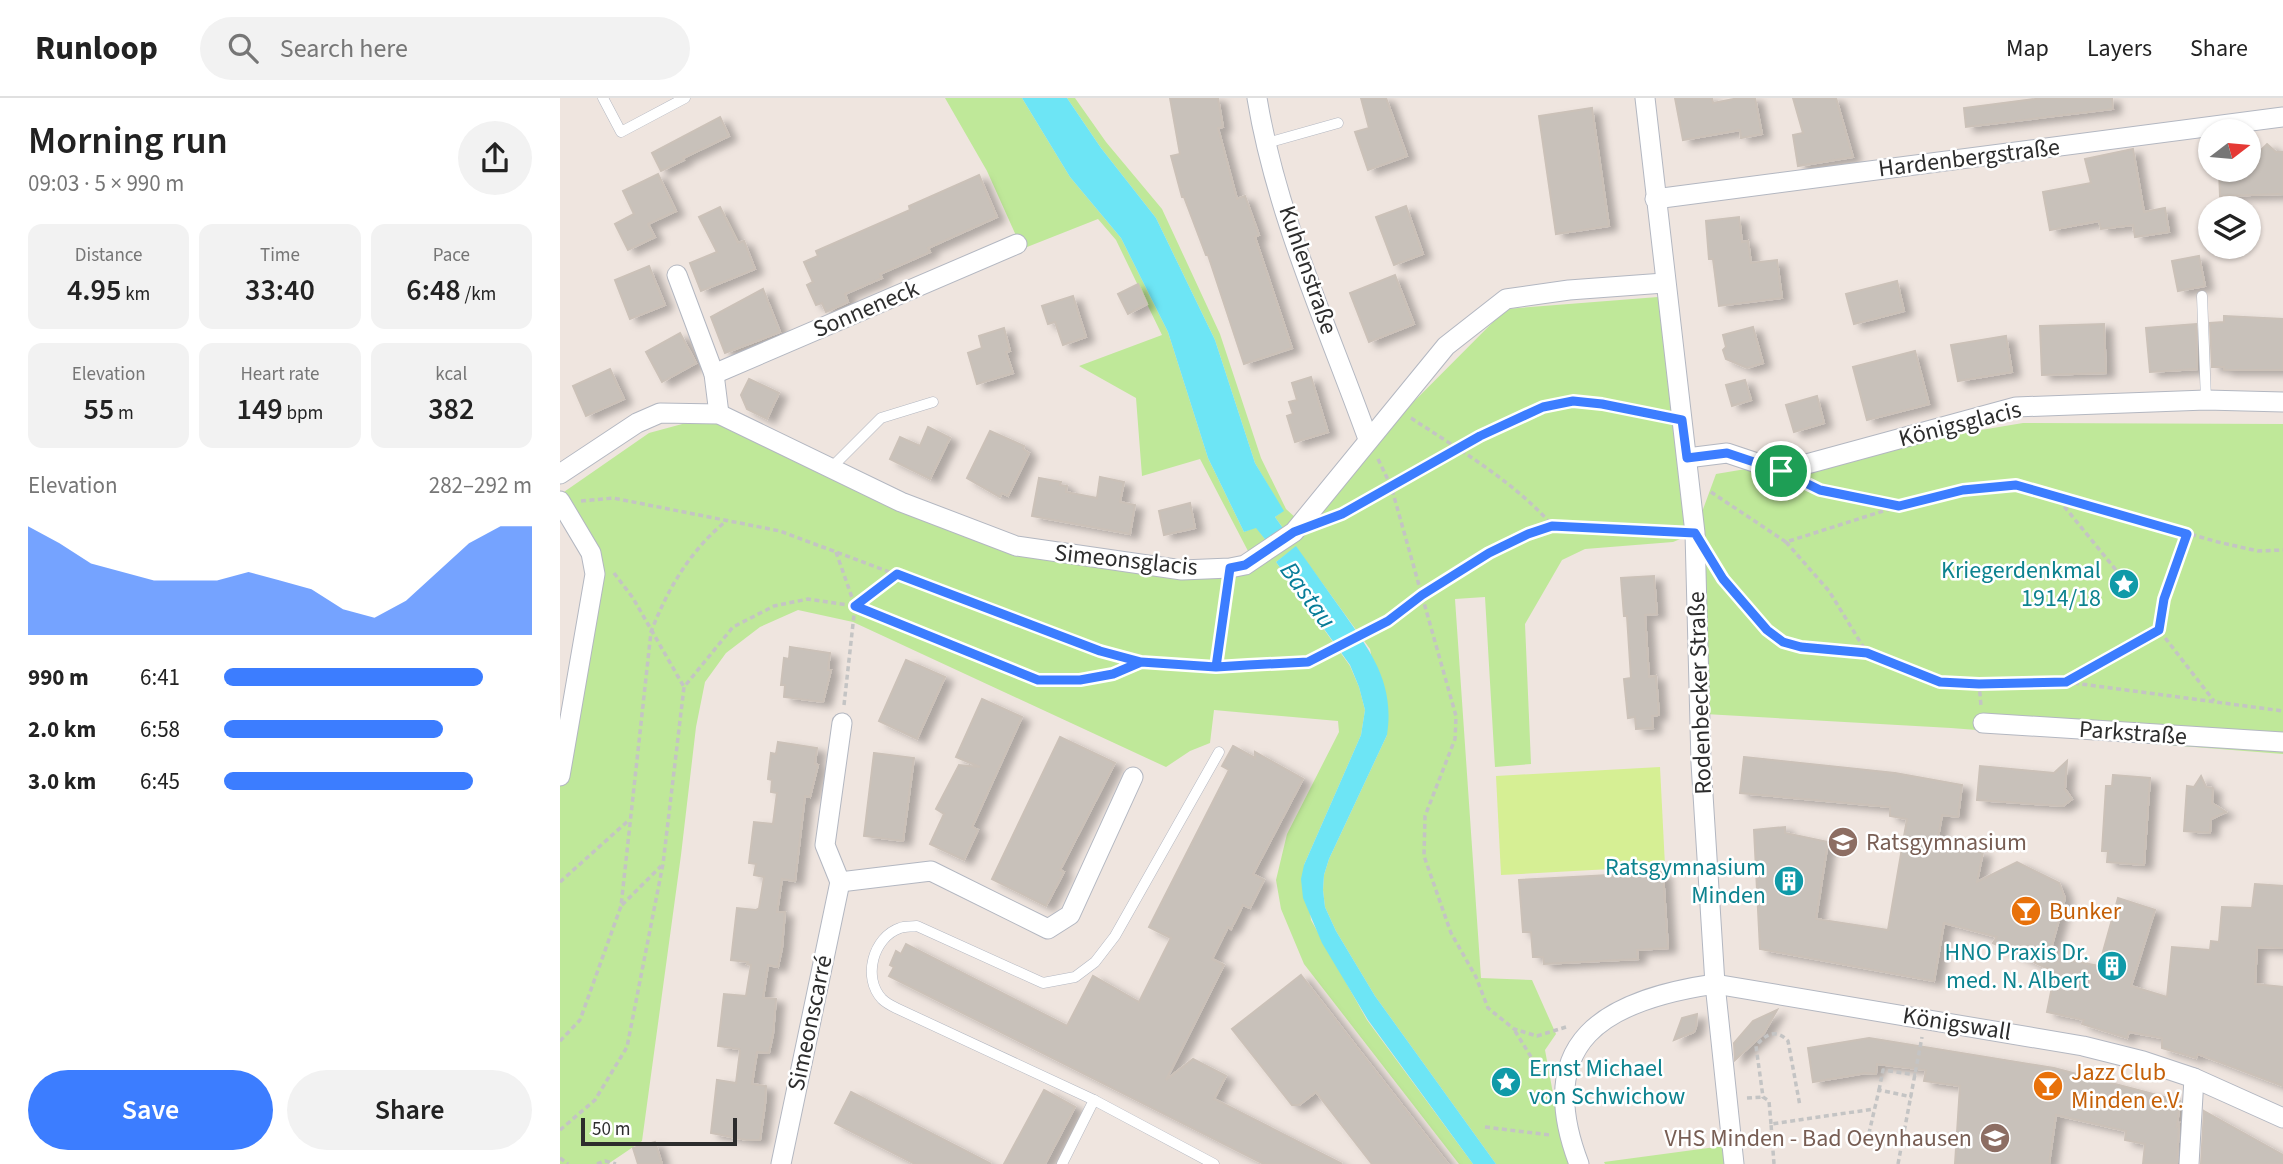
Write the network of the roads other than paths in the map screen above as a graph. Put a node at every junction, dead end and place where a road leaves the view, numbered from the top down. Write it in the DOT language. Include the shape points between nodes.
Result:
graph roads {
  1 [pos="603,98"];
  2 [pos="685,98"];
  3 [pos="1257,98"];
  4 [pos="1644,98"];
  5 [pos="2283,117"];
  6 [pos="1338,123"];
  7 [pos="1267,143"];
  8 [pos="1655,199"];
  9 [pos="1017,244"];
  10 [pos="677,275"];
  11 [pos="1664,283"];
  12 [pos="2202,296"];
  13 [pos="714,374"];
  14 [pos="2206,400"];
  15 [pos="933,402"];
  16 [pos="2283,402"];
  17 [pos="719,414"];
  18 [pos="1368,439"];
  19 [pos="1687,458"];
  20 [pos="831,469"];
  21 [pos="560,474"];
  22 [pos="560,502"];
  23 [pos="842,723"];
  24 [pos="1983,723"];
  25 [pos="2283,743"];
  26 [pos="1219,752"];
  27 [pos="560,776"];
  28 [pos="1133,777"];
  29 [pos="840,882"];
  30 [pos="1716,984"];
  31 [pos="2194,1078"];
  32 [pos="1094,1100"];
  33 [pos="2283,1118"];
  34 [pos="781,1164"];
  35 [pos="1062,1164"];
  36 [pos="1214,1164"];
  37 [pos="1579,1164"];
  38 [pos="1734,1164"];
  39 [pos="2189,1164"];
  1 -- 2 [label="lane" via="621,132"];
  3 -- 7 [label="street, Kuhlenstraße"];
  4 -- 8 [label="street, Rodenbecker Straße"];
  5 -- 8 [label="street, Hardenbergstraße"];
  6 -- 7 [label="lane"];
  7 -- 18 [label="street, Kuhlenstraße" via="1295,242"];
  8 -- 11 [label="street, Rodenbecker Straße"];
  9 -- 13 [label="street, Sonneneck"];
  10 -- 13 [label="street"];
  11 -- 18 [label="street" via="1506,299 1446,346"];
  11 -- 19 [label="street, Rodenbecker Straße"];
  12 -- 14 [label="lane"];
  13 -- 17 [label="street"];
  14 -- 16 [label="street, Königsglacis"];
  14 -- 19 [label="street, Königsglacis" via="2016,407 1781,471 1727,453"];
  15 -- 20 [label="lane" via="881,418"];
  17 -- 20 [label="street, Simeonsglacis"];
  17 -- 21 [label="street, Simeonsglacis" via="660,413"];
  18 -- 20 [label="street, Simeonsglacis" via="1294,532 1237,567 1182,570 1016,546 901,502"];
  19 -- 30 [label="street, Rodenbecker Straße" via="1695,533 1701,763"];
  22 -- 27 [label="street" via="591,553 595,575"];
  23 -- 29 [label="street" via="825,845"];
  24 -- 25 [label="street, Parkstraße"];
  26 -- 32 [label="lane" via="1115,936 1095,962 1074,976 1043,983 917,926 901,927 885,936 875,950 873,984 882,999 896,1009"];
  28 -- 29 [label="street" via="1070,915 1048,929 931,871"];
  29 -- 34 [label="street, Simeonscarré"];
  30 -- 31 [label="street, Königswall" via="2083,1046"];
  30 -- 37 [label="street, Königswall" via="1629,1005 1585,1037 1565,1078 1564,1109"];
  30 -- 38 [label="street, Rodenbecker Straße"];
  31 -- 33 [label="street, Königswall"];
  31 -- 39 [label="street"];
  32 -- 35 [label="lane"];
  32 -- 36 [label="lane"];
}
